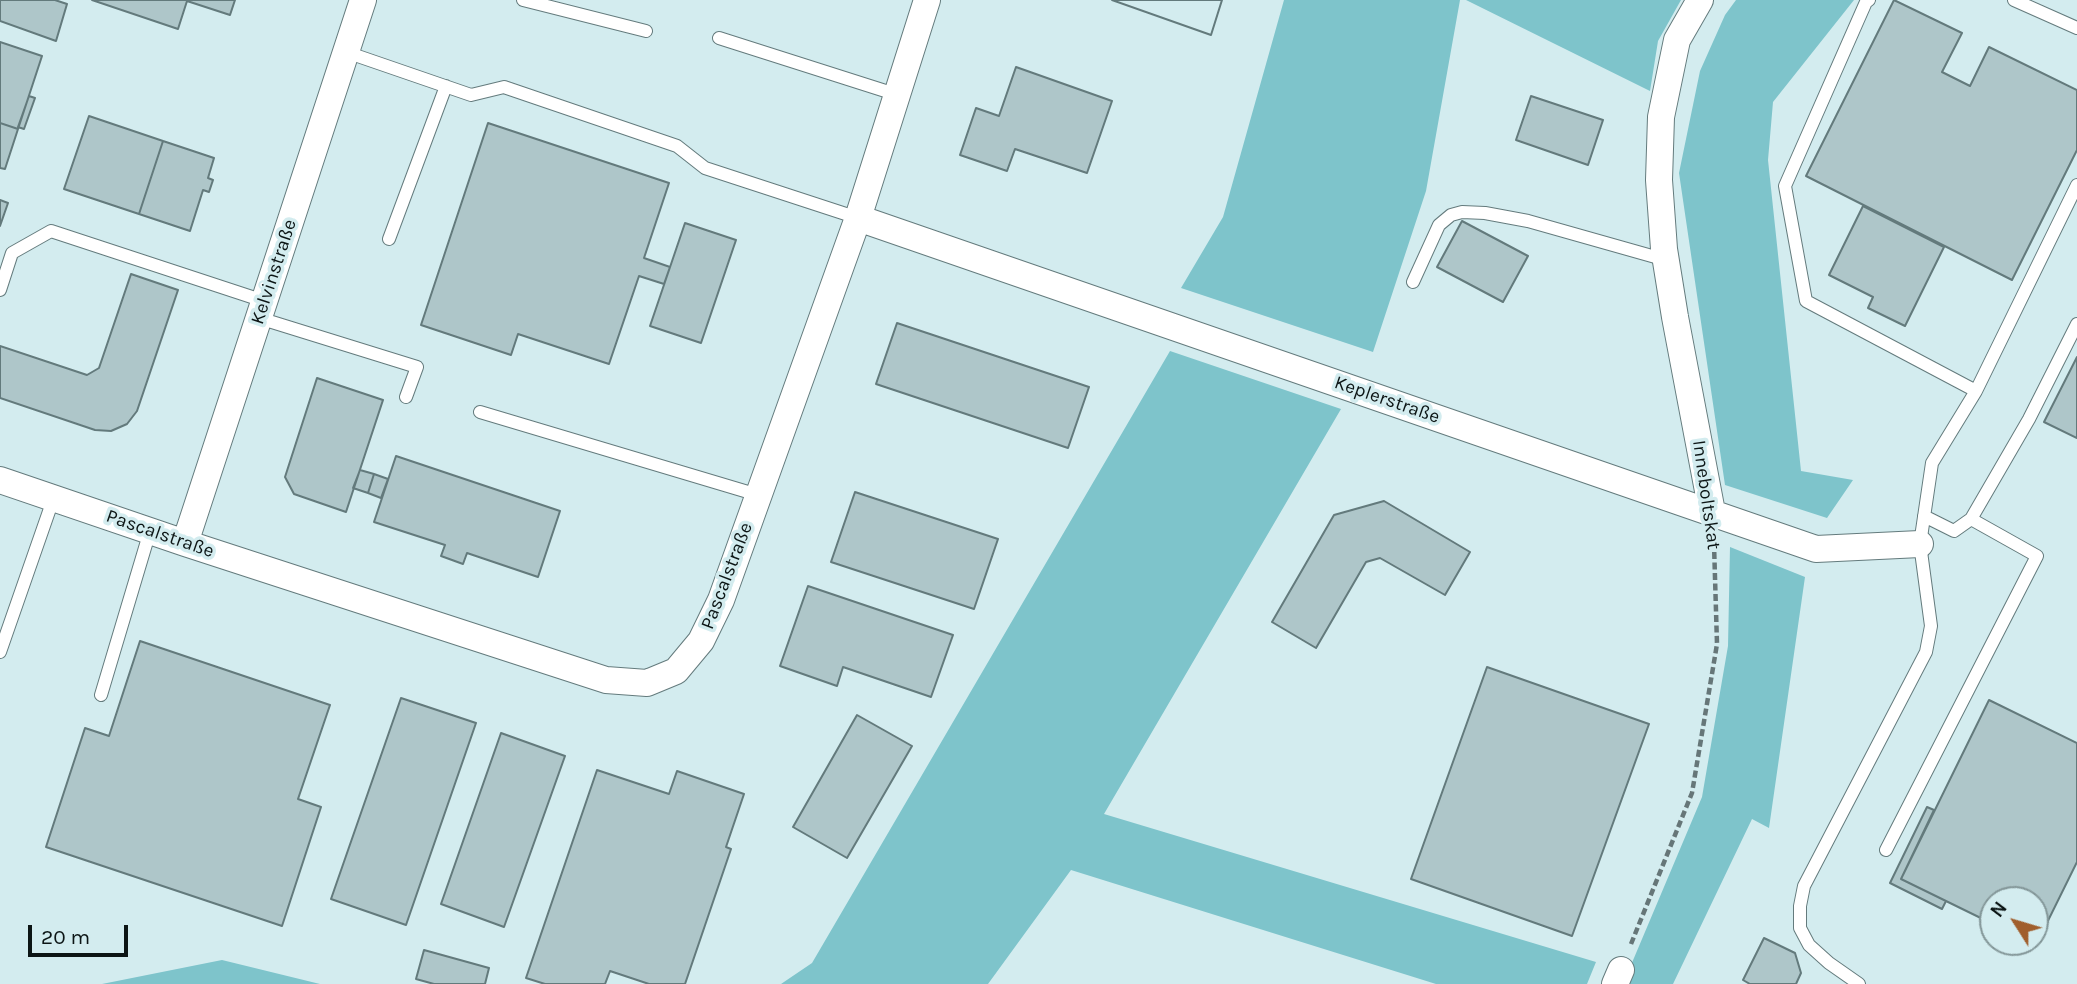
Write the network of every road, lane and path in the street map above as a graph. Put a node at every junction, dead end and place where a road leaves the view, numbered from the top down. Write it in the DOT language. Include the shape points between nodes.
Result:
graph roads {
  1 [pos="363,0"];
  2 [pos="523,0"];
  3 [pos="927,0"];
  4 [pos="1700,0"];
  5 [pos="1869,0"];
  6 [pos="2014,0"];
  7 [pos="2077,28"];
  8 [pos="646,31"];
  9 [pos="719,38"];
  10 [pos="345,52"];
  11 [pos="446,86"];
  12 [pos="898,95"];
  13 [pos="2077,185"];
  14 [pos="859,218"];
  15 [pos="389,239"];
  16 [pos="1666,260"];
  17 [pos="1413,282"];
  18 [pos="0,290"];
  19 [pos="261,309"];
  20 [pos="2077,324"];
  21 [pos="1976,391"];
  22 [pos="406,397"];
  23 [pos="480,412"];
  24 [pos="0,481"];
  25 [pos="758,495"];
  26 [pos="54,497"];
  27 [pos="1712,512"];
  28 [pos="1924,516"];
  29 [pos="1971,520"];
  30 [pos="150,531"];
  31 [pos="185,543"];
  32 [pos="1920,544"];
  33 [pos="0,652"];
  34 [pos="101,695"];
  35 [pos="1886,850"];
  36 [pos="1618,977"];
  37 [pos="1859,984"];
  1 -- 10 [label="street, Kelvinstraße"];
  2 -- 8 [label="lane"];
  3 -- 12 [label="street, Pascalstraße"];
  4 -- 16 [label="street, Inneboltskat" via="1676,40 1661,117 1659,180"];
  5 -- 21 [label="lane" via="1785,186 1806,301"];
  6 -- 7 [label="lane"];
  9 -- 12 [label="lane"];
  10 -- 11 [label="lane"];
  10 -- 19 [label="street, Kelvinstraße"];
  11 -- 14 [label="lane" via="471,95 504,87 677,146 705,168"];
  11 -- 15 [label="lane"];
  12 -- 14 [label="street, Pascalstraße"];
  13 -- 21 [label="lane"];
  14 -- 25 [label="street, Pascalstraße"];
  14 -- 27 [label="street, Keplerstraße"];
  16 -- 17 [label="lane" via="1528,221 1462,212 1439,225"];
  16 -- 27 [label="street, Inneboltskat"];
  18 -- 19 [label="lane" via="12,253 51,231"];
  19 -- 22 [label="lane" via="417,367"];
  19 -- 31 [label="street, Kelvinstraße"];
  20 -- 29 [label="lane"];
  21 -- 28 [label="lane" via="1932,463"];
  23 -- 25 [label="lane"];
  24 -- 26 [label="street, Pascalstraße"];
  25 -- 31 [label="street, Pascalstraße" via="721,600 701,641 676,670 647,683 606,680"];
  26 -- 30 [label="street, Pascalstraße"];
  26 -- 33 [label="lane"];
  27 -- 32 [label="street, Keplerstraße" via="1816,549"];
  27 -- 36 [label="path, Inneboltskat" via="1717,645 1692,793"];
  28 -- 29 [label="lane" via="1954,531"];
  28 -- 32 [label="lane"];
  29 -- 35 [label="lane" via="2037,556"];
  30 -- 31 [label="street, Pascalstraße"];
  30 -- 34 [label="lane"];
  32 -- 37 [label="lane" via="1931,626 1926,652 1804,886 1800,906 1800,928 1809,945"];
}
